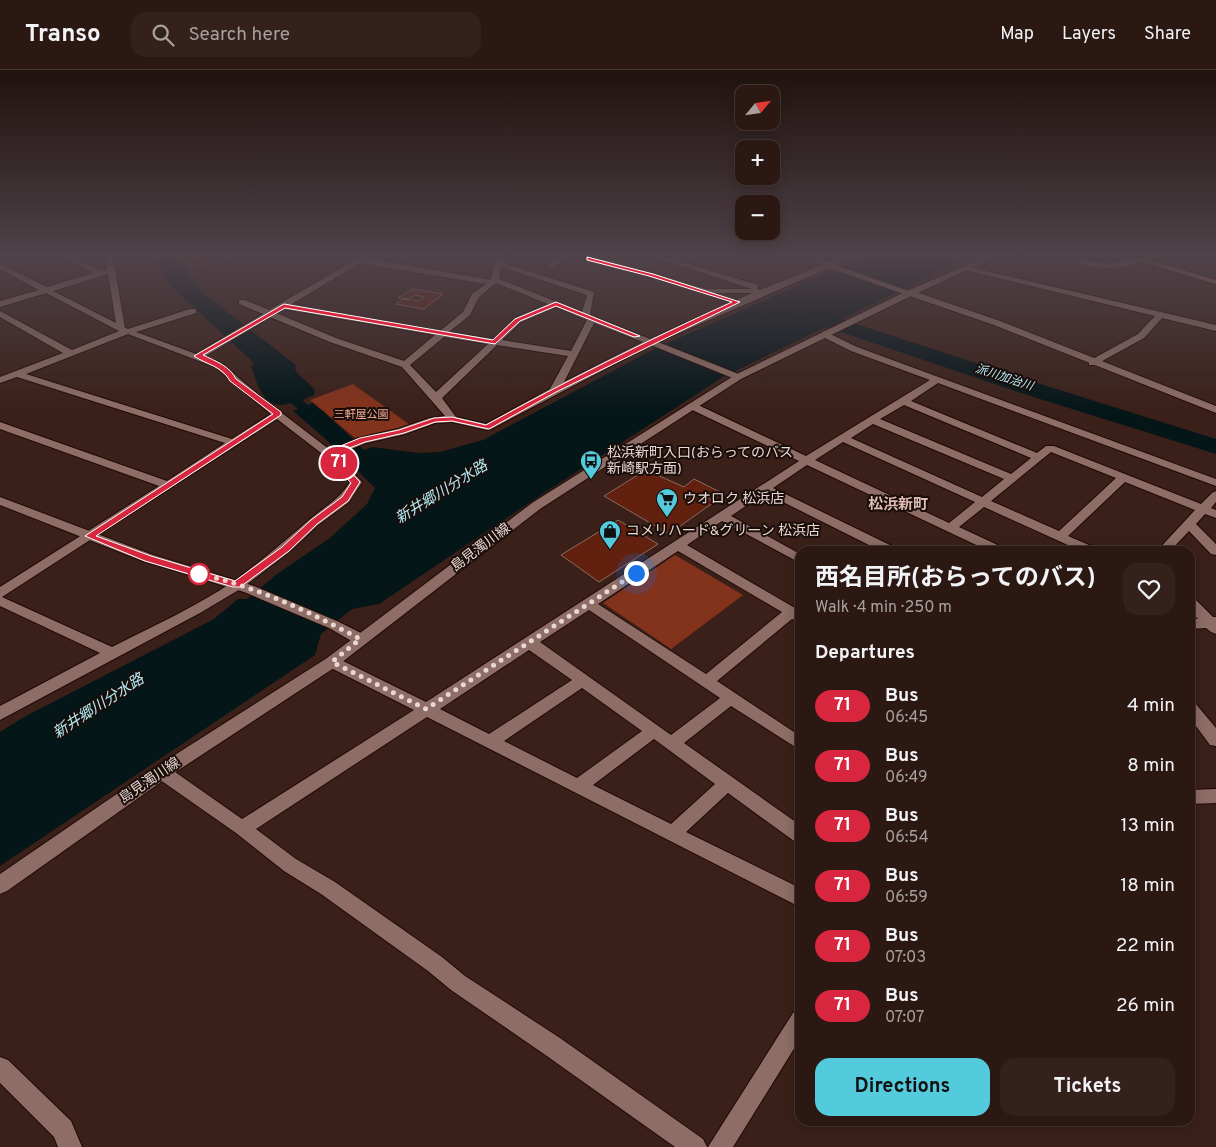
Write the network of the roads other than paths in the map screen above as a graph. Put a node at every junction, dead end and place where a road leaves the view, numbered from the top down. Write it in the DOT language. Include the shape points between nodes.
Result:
graph roads {
  1 [pos="82,308"];
  2 [pos="119,308"];
  3 [pos="256,308"];
  4 [pos="280,308"];
  5 [pos="297,308"];
  6 [pos="469,308"];
  7 [pos="546,308"];
  8 [pos="567,308"];
  9 [pos="590,308"];
  10 [pos="724,308"];
  11 [pos="878,308"];
  12 [pos="954,308"];
  13 [pos="1132,308"];
  14 [pos="193,311"];
  15 [pos="0,314"];
  16 [pos="269,314"];
  17 [pos="1160,315"];
  18 [pos="589,317"];
  19 [pos="1216,328"];
  20 [pos="124,330"];
  21 [pos="442,334"];
  22 [pos="824,334"];
  23 [pos="495,342"];
  24 [pos="655,343"];
  25 [pos="70,353"];
  26 [pos="575,354"];
  27 [pos="198,356"];
  28 [pos="1092,363"];
  29 [pos="405,365"];
  30 [pos="17,374"];
  31 [pos="732,375"];
  32 [pos="2,378"];
  33 [pos="937,380"];
  34 [pos="554,390"];
  35 [pos="436,398"];
  36 [pos="903,401"];
  37 [pos="692,406"];
  38 [pos="1216,410"];
  39 [pos="278,414"];
  40 [pos="452,419"];
  41 [pos="873,420"];
  42 [pos="0,426"];
  43 [pos="843,438"];
  44 [pos="234,443"];
  45 [pos="329,454"];
  46 [pos="1038,457"];
  47 [pos="807,460"];
  48 [pos="1124,477"];
  49 [pos="1012,478"];
  50 [pos="1216,482"];
  51 [pos="168,485"];
  52 [pos="764,488"];
  53 [pos="1216,495"];
  54 [pos="0,501"];
  55 [pos="983,502"];
  56 [pos="1204,508"];
  57 [pos="1216,514"];
  58 [pos="722,516"];
  59 [pos="1189,524"];
  60 [pos="950,528"];
  61 [pos="89,536"];
  62 [pos="1060,537"];
  63 [pos="678,545"];
  64 [pos="881,546"];
  65 [pos="988,546"];
  66 [pos="1080,546"];
  67 [pos="1168,546"];
  68 [pos="1216,551"];
  69 [pos="795,556"];
  70 [pos="243,587"];
  71 [pos="0,593"];
  72 [pos="0,601"];
  73 [pos="588,604"];
  74 [pos="1195,607"];
  75 [pos="795,615"];
  76 [pos="1195,624"];
  77 [pos="1214,625"];
  78 [pos="360,639"];
  79 [pos="529,642"];
  80 [pos="113,653"];
  81 [pos="332,662"];
  82 [pos="583,680"];
  83 [pos="707,681"];
  84 [pos="732,698"];
  85 [pos="426,709"];
  86 [pos="1195,713"];
  87 [pos="0,714"];
  88 [pos="653,731"];
  89 [pos="795,739"];
  90 [pos="1216,740"];
  91 [pos="491,741"];
  92 [pos="671,744"];
  93 [pos="162,772"];
  94 [pos="727,784"];
  95 [pos="579,786"];
  96 [pos="1216,796"];
  97 [pos="1195,797"];
  98 [pos="242,828"];
  99 [pos="795,832"];
  100 [pos="673,833"];
  101 [pos="0,885"];
  102 [pos="795,895"];
  103 [pos="795,1028"];
  104 [pos="0,1068"];
  105 [pos="70,1147"];
  106 [pos="695,1147"];
  107 [pos="720,1147"];
  1 -- 20 [label="street"];
  2 -- 20 [label="street"];
  3 -- 16 [label="street"];
  4 -- 16 [label="street"];
  5 -- 21 [label="street"];
  6 -- 21 [label="street"];
  7 -- 23 [label="street" via="518,320"];
  8 -- 18 [label="street"];
  9 -- 18 [label="street"];
  10 -- 24 [label="street"];
  11 -- 22 [label="street, 島見濁川線"];
  12 -- 28 [label="street"];
  13 -- 17 [label="street"];
  14 -- 20 [label="street"];
  15 -- 25 [label="street"];
  16 -- 27 [label="street"];
  16 -- 29 [label="street"];
  17 -- 19 [label="street"];
  17 -- 28 [label="street" via="1141,336"];
  18 -- 24 [label="street"];
  18 -- 26 [label="street"];
  20 -- 25 [label="street"];
  20 -- 27 [label="street"];
  21 -- 23 [label="street"];
  21 -- 29 [label="street"];
  22 -- 31 [label="street, 島見濁川線"];
  22 -- 33 [label="street" via="854,349"];
  23 -- 26 [label="street"];
  23 -- 35 [label="street"];
  24 -- 31 [label="street"];
  24 -- 34 [label="street"];
  25 -- 30 [label="street"];
  26 -- 34 [label="street"];
  27 -- 39 [label="street" via="218,364 239,385"];
  28 -- 38 [label="street"];
  29 -- 35 [label="street"];
  30 -- 32 [label="street"];
  30 -- 44 [label="street"];
  31 -- 37 [label="street, 島見濁川線"];
  33 -- 36 [label="street"];
  33 -- 50 [label="street"];
  34 -- 40 [label="street" via="487,427"];
  35 -- 40 [label="street"];
  36 -- 41 [label="street"];
  36 -- 46 [label="street"];
  37 -- 47 [label="street"];
  37 -- 78 [label="street, 島見濁川線" via="536,506"];
  39 -- 44 [label="street"];
  39 -- 45 [label="street"];
  40 -- 45 [label="street" via="434,420 401,432 363,440"];
  41 -- 43 [label="street"];
  41 -- 49 [label="street"];
  42 -- 51 [label="street"];
  43 -- 47 [label="street"];
  43 -- 55 [label="street"];
  44 -- 51 [label="street"];
  45 -- 70 [label="street" via="356,482 345,499 314,522"];
  46 -- 48 [label="street" via="1050,448"];
  46 -- 49 [label="street"];
  47 -- 52 [label="street"];
  47 -- 60 [label="street"];
  48 -- 56 [label="street"];
  48 -- 62 [label="street"];
  49 -- 55 [label="street"];
  51 -- 61 [label="street"];
  52 -- 58 [label="street"];
  52 -- 64 [label="street"];
  53 -- 56 [label="street"];
  54 -- 61 [label="street"];
  55 -- 60 [label="street"];
  55 -- 62 [label="street"];
  56 -- 57 [label="street"];
  56 -- 59 [label="street"];
  58 -- 63 [label="street"];
  58 -- 69 [label="street"];
  59 -- 67 [label="street"];
  59 -- 68 [label="street"];
  60 -- 65 [label="street"];
  61 -- 70 [label="street"];
  61 -- 71 [label="street"];
  62 -- 66 [label="street"];
  63 -- 73 [label="street"];
  63 -- 75 [label="street"];
  70 -- 78 [label="street"];
  70 -- 80 [label="street"];
  72 -- 80 [label="street"];
  73 -- 79 [label="street"];
  73 -- 83 [label="street"];
  74 -- 77 [label="street"];
  75 -- 83 [label="street"];
  76 -- 77 [label="street"];
  78 -- 81 [label="street, 島見濁川線"];
  79 -- 82 [label="street"];
  79 -- 85 [label="street"];
  80 -- 87 [label="street"];
  81 -- 85 [label="street"];
  81 -- 93 [label="street, 島見濁川線"];
  82 -- 88 [label="street"];
  82 -- 91 [label="street"];
  83 -- 84 [label="street"];
  84 -- 89 [label="street"];
  84 -- 92 [label="street"];
  85 -- 91 [label="street"];
  85 -- 98 [label="street"];
  86 -- 90 [label="street"];
  88 -- 92 [label="street"];
  88 -- 95 [label="street"];
  91 -- 95 [label="street"];
  92 -- 94 [label="street"];
  93 -- 98 [label="street"];
  93 -- 101 [label="street, 島見濁川線"];
  94 -- 99 [label="street"];
  94 -- 100 [label="street"];
  95 -- 100 [label="street"];
  96 -- 97 [label="street"];
  98 -- 106 [label="street" via="290,865 328,888 458,983"];
  100 -- 102 [label="street"];
  103 -- 107 [label="street"];
  104 -- 105 [label="street" via="64,1129"];
}
